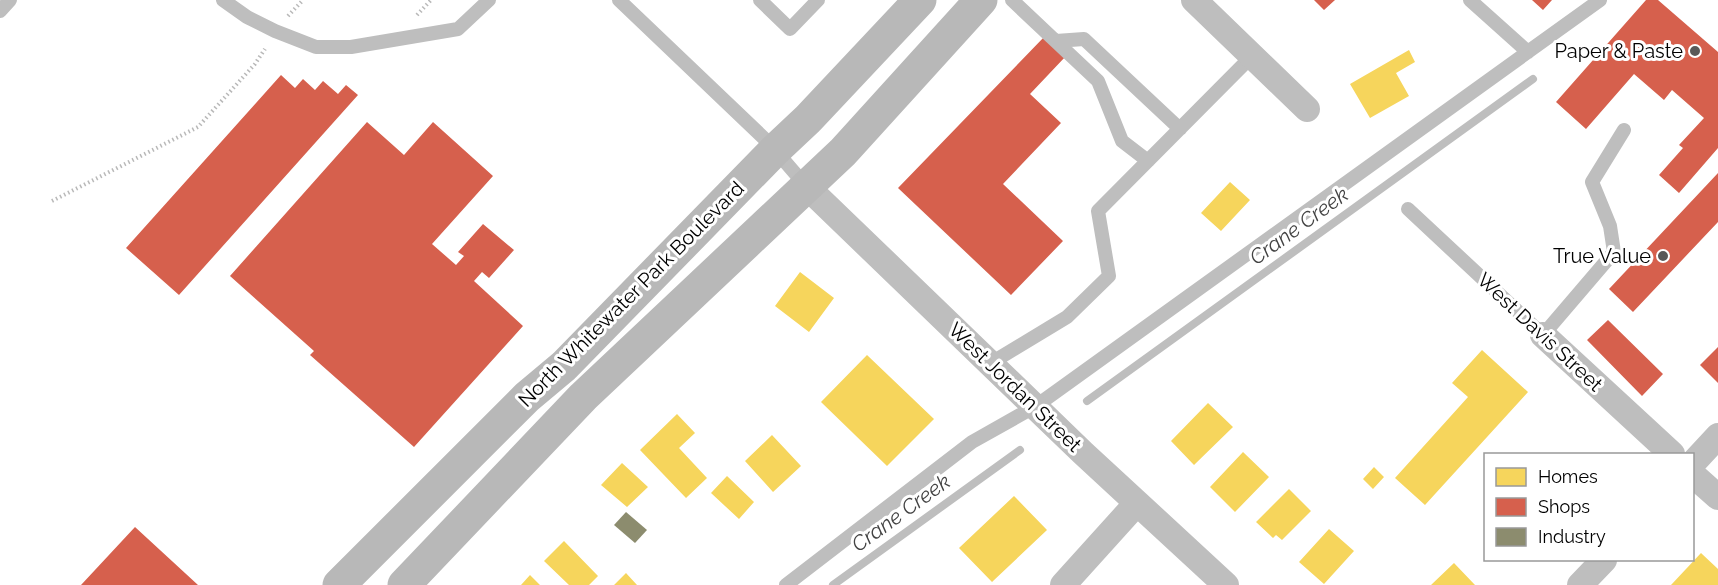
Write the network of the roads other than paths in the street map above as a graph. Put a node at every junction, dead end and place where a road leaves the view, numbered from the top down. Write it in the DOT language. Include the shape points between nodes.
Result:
graph roads {
  1 [pos="10,0"];
  2 [pos="223,0"];
  3 [pos="489,0"];
  4 [pos="619,0"];
  5 [pos="760,0"];
  6 [pos="818,0"];
  7 [pos="920,0"];
  8 [pos="981,0"];
  9 [pos="1012,0"];
  10 [pos="1194,0"];
  11 [pos="1470,0"];
  12 [pos="1600,0"];
  13 [pos="0,11"];
  14 [pos="1056,41"];
  15 [pos="1528,51"];
  16 [pos="1252,56"];
  17 [pos="1307,109"];
  18 [pos="1180,129"];
  19 [pos="1624,130"];
  20 [pos="775,150"];
  21 [pos="1148,161"];
  22 [pos="806,186"];
  23 [pos="1408,209"];
  24 [pos="1543,334"];
  25 [pos="991,363"];
  26 [pos="1036,406"];
  27 [pos="1718,436"];
  28 [pos="1671,453"];
  29 [pos="1694,462"];
  30 [pos="1694,476"];
  31 [pos="1718,497"];
  32 [pos="1137,503"];
  33 [pos="1603,561"];
  34 [pos="339,585"];
  35 [pos="404,585"];
  36 [pos="786,585"];
  37 [pos="1063,585"];
  38 [pos="1226,585"];
  39 [pos="1580,585"];
  1 -- 13 [label="lane"];
  2 -- 3 [label="lane" via="246,17 316,47 351,46 458,29"];
  4 -- 20 [label="lane"];
  5 -- 6 [label="lane" via="790,29"];
  7 -- 20 [label="street, North Whitewater Park Boulevard"];
  8 -- 22 [label="street, North Whitewater Park Boulevard" via="843,152"];
  9 -- 14 [label="lane"];
  10 -- 16 [label="street"];
  11 -- 15 [label="lane"];
  12 -- 15 [label="lane"];
  14 -- 18 [label="lane" via="1084,39"];
  14 -- 21 [label="lane" via="1098,81 1122,141"];
  15 -- 26 [label="lane"];
  16 -- 17 [label="street"];
  16 -- 18 [label="lane"];
  18 -- 21 [label="lane"];
  19 -- 24 [label="lane" via="1592,182 1610,226 1614,252"];
  20 -- 22 [label="lane"];
  20 -- 34 [label="street, North Whitewater Park Boulevard" via="564,366 526,397"];
  21 -- 25 [label="lane" via="1098,211 1109,276 1067,317"];
  22 -- 25 [label="street, West Jordan Street"];
  22 -- 35 [label="street, North Whitewater Park Boulevard" via="583,397"];
  23 -- 24 [label="lane, West Davis Street"];
  24 -- 28 [label="street, West Davis Street"];
  25 -- 26 [label="street, West Jordan Street"];
  26 -- 32 [label="street, West Jordan Street"];
  26 -- 36 [label="lane" via="972,442"];
  27 -- 29 [label="street"];
  30 -- 31 [label="street"];
  32 -- 37 [label="street"];
  32 -- 38 [label="street, West Jordan Street"];
  33 -- 39 [label="street"];
}
